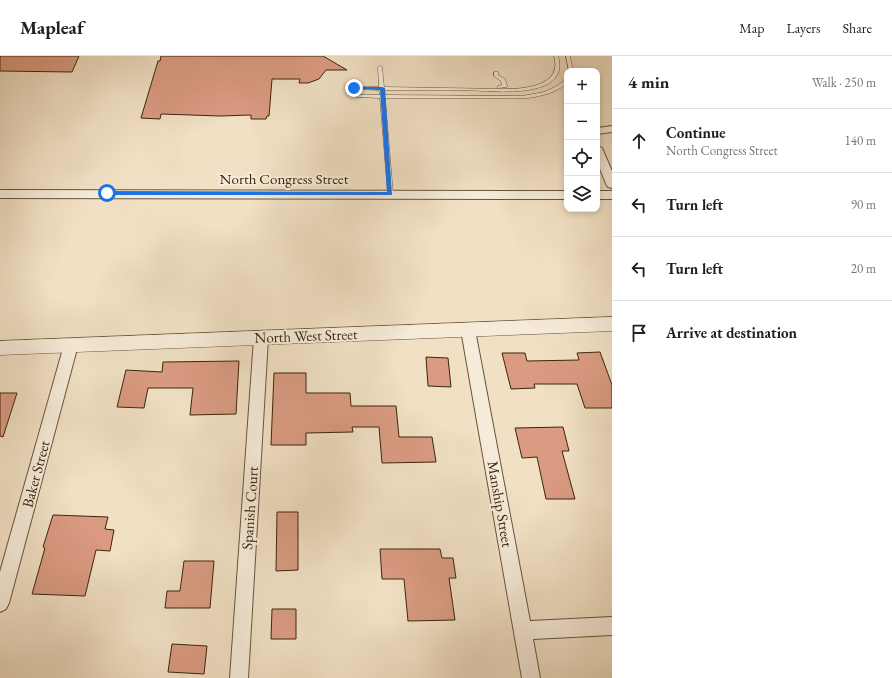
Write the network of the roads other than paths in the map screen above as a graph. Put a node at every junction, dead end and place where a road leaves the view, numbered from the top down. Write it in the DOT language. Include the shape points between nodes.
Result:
graph roads {
  1 [pos="556,56"];
  2 [pos="568,56"];
  3 [pos="380,67"];
  4 [pos="571,68"];
  5 [pos="564,82"];
  6 [pos="354,88"];
  7 [pos="382,88"];
  8 [pos="500,88"];
  9 [pos="357,96"];
  10 [pos="383,96"];
  11 [pos="502,97"];
  12 [pos="612,129"];
  13 [pos="600,131"];
  14 [pos="600,135"];
  15 [pos="612,137"];
  16 [pos="600,155"];
  17 [pos="612,184"];
  18 [pos="0,194"];
  19 [pos="390,194"];
  20 [pos="564,195"];
  21 [pos="600,195"];
  22 [pos="612,195"];
  23 [pos="612,324"];
  24 [pos="468,330"];
  25 [pos="261,338"];
  26 [pos="71,345"];
  27 [pos="0,348"];
  28 [pos="0,603"];
  29 [pos="612,626"];
  30 [pos="522,630"];
  31 [pos="239,678"];
  32 [pos="531,678"];
  1 -- 8 [label="lane" via="558,70 546,83 528,88"];
  2 -- 4 [label="lane"];
  3 -- 7 [label="lane"];
  5 -- 11 [label="lane" via="556,89 535,96"];
  6 -- 7 [label="lane"];
  7 -- 8 [label="lane"];
  7 -- 10 [label="lane"];
  8 -- 8 [label="lane" via="495,86 495,78 503,80 505,86"];
  8 -- 11 [label="lane"];
  9 -- 10 [label="lane"];
  10 -- 11 [label="lane"];
  10 -- 19 [label="lane"];
  12 -- 13 [label="street"];
  14 -- 15 [label="street"];
  16 -- 17 [label="street"];
  18 -- 19 [label="street, North Congress Street"];
  19 -- 20 [label="street, North Congress Street"];
  21 -- 22 [label="street"];
  23 -- 24 [label="street, North West Street"];
  24 -- 25 [label="street, North West Street"];
  24 -- 30 [label="street, Manship Street"];
  25 -- 26 [label="street, North West Street"];
  25 -- 31 [label="street, Spanish Court"];
  26 -- 27 [label="street, North West Street"];
  26 -- 28 [label="street, Baker Street"];
  29 -- 30 [label="street"];
  30 -- 32 [label="street, Manship Street"];
}
